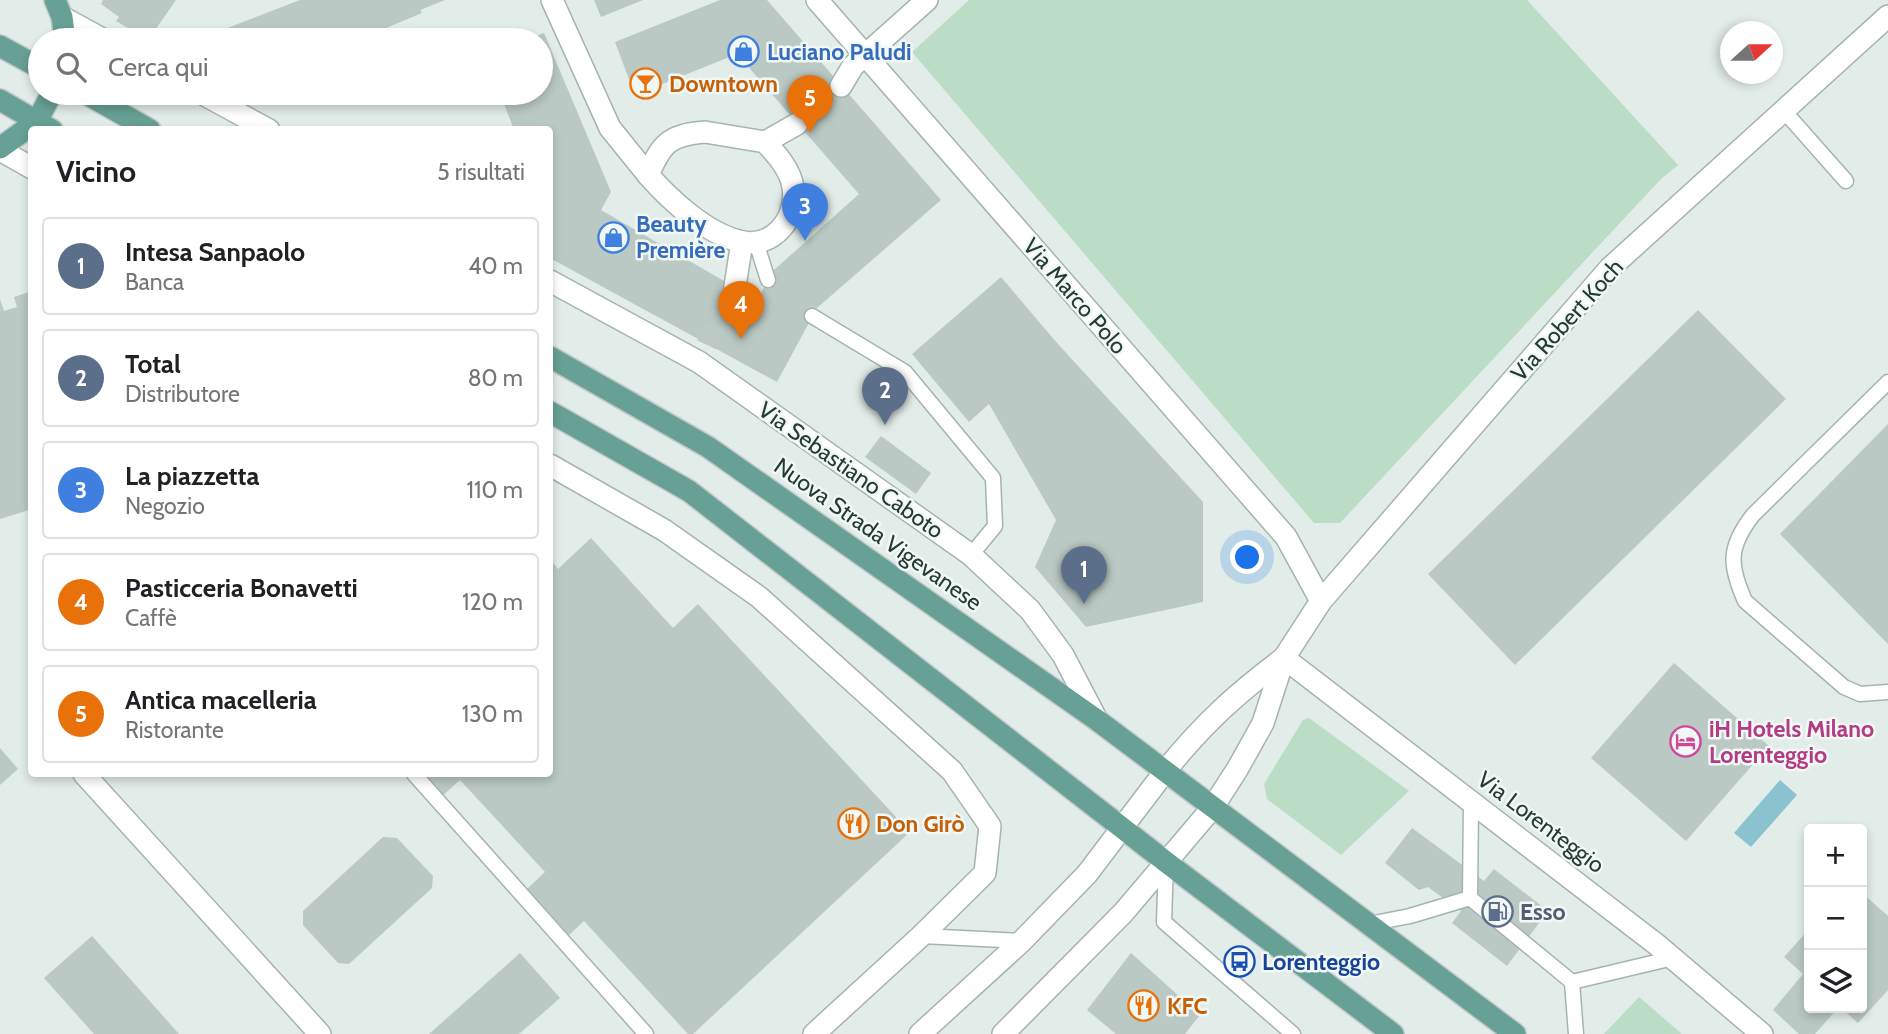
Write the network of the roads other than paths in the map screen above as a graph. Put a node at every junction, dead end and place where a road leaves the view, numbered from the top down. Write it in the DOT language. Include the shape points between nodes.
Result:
graph roads {
  1 [pos="552,0"];
  2 [pos="817,0"];
  3 [pos="927,0"];
  4 [pos="58,9"];
  5 [pos="1888,16"];
  6 [pos="62,28"];
  7 [pos="86,28"];
  8 [pos="0,46"];
  9 [pos="864,57"];
  10 [pos="28,61"];
  11 [pos="841,86"];
  12 [pos="0,100"];
  13 [pos="49,105"];
  14 [pos="106,105"];
  15 [pos="223,105"];
  16 [pos="1784,111"];
  17 [pos="797,124"];
  18 [pos="45,125"];
  19 [pos="143,126"];
  20 [pos="262,126"];
  21 [pos="28,134"];
  22 [pos="765,142"];
  23 [pos="0,149"];
  24 [pos="28,166"];
  25 [pos="648,176"];
  26 [pos="1846,181"];
  27 [pos="748,242"];
  28 [pos="768,280"];
  29 [pos="553,282"];
  30 [pos="735,286"];
  31 [pos="812,316"];
  32 [pos="553,359"];
  33 [pos="1888,383"];
  34 [pos="553,414"];
  35 [pos="553,467"];
  36 [pos="971,555"];
  37 [pos="1321,601"];
  38 [pos="1284,658"];
  39 [pos="1888,692"];
  40 [pos="1097,720"];
  41 [pos="1166,770"];
  42 [pos="87,777"];
  43 [pos="417,777"];
  44 [pos="1471,802"];
  45 [pos="1213,807"];
  46 [pos="1124,828"];
  47 [pos="1166,862"];
  48 [pos="1470,898"];
  49 [pos="1369,924"];
  50 [pos="921,936"];
  51 [pos="1022,941"];
  52 [pos="1673,958"];
  53 [pos="1572,982"];
  54 [pos="320,1034"];
  55 [pos="646,1034"];
  56 [pos="814,1034"];
  57 [pos="920,1034"];
  58 [pos="1003,1034"];
  59 [pos="1293,1034"];
  60 [pos="1393,1034"];
  61 [pos="1515,1034"];
  62 [pos="1576,1034"];
  63 [pos="1762,1034"];
  1 -- 25 [label="street" via="610,128"];
  2 -- 9 [label="street, Via Marco Polo"];
  3 -- 9 [label="street"];
  4 -- 6 [label="main road"];
  4 -- 7 [label="street"];
  5 -- 16 [label="street, Via Robert Koch"];
  8 -- 10 [label="main road"];
  9 -- 11 [label="street"];
  9 -- 37 [label="street, Via Marco Polo" via="1286,537"];
  12 -- 18 [label="main road"];
  13 -- 18 [label="main road"];
  14 -- 19 [label="main road"];
  15 -- 20 [label="street"];
  16 -- 26 [label="lane"];
  16 -- 37 [label="street, Via Robert Koch" via="1610,268"];
  17 -- 22 [label="street"];
  21 -- 23 [label="main road"];
  22 -- 25 [label="street" via="705,132 680,134 659,151"];
  22 -- 27 [label="street" via="785,166 794,200 782,231 768,240"];
  23 -- 24 [label="street"];
  25 -- 27 [label="street" via="669,199 708,226"];
  27 -- 28 [label="lane"];
  27 -- 30 [label="street"];
  29 -- 36 [label="street, Via Sebastiano Caboto" via="703,353"];
  31 -- 36 [label="lane" via="905,372 993,478 995,526"];
  32 -- 40 [label="main road, Nuova Strada Vigevanese" via="708,447"];
  33 -- 39 [label="lane" via="1753,515 1740,531 1732,560 1745,601 1844,687 1860,694"];
  34 -- 46 [label="main road" via="689,491"];
  35 -- 50 [label="street" via="664,530 759,597 952,771 990,826 985,873"];
  36 -- 40 [label="street, Via Sebastiano Caboto" via="1030,610 1063,655"];
  37 -- 38 [label="street, Via Robert Koch"];
  38 -- 41 [label="street, Via Robert Koch" via="1235,695 1194,734"];
  38 -- 44 [label="street, Via Lorenteggio"];
  38 -- 45 [label="street, Via Robert Koch" via="1263,723"];
  40 -- 41 [label="main road, Nuova Strada Vigevanese"];
  41 -- 45 [label="main road"];
  41 -- 46 [label="street"];
  42 -- 54 [label="street"];
  43 -- 55 [label="lane"];
  44 -- 48 [label="lane"];
  44 -- 52 [label="street, Via Lorenteggio"];
  45 -- 47 [label="street, Via Robert Koch"];
  45 -- 49 [label="main road"];
  46 -- 47 [label="main road"];
  46 -- 51 [label="street"];
  47 -- 58 [label="street, Via Robert Koch"];
  47 -- 59 [label="lane" via="1164,922"];
  47 -- 60 [label="main road"];
  48 -- 49 [label="lane"];
  48 -- 53 [label="lane"];
  49 -- 61 [label="main road"];
  50 -- 51 [label="lane"];
  50 -- 56 [label="street"];
  51 -- 57 [label="street"];
  52 -- 53 [label="lane"];
  52 -- 63 [label="street, Via Lorenteggio"];
  53 -- 62 [label="lane"];
}
